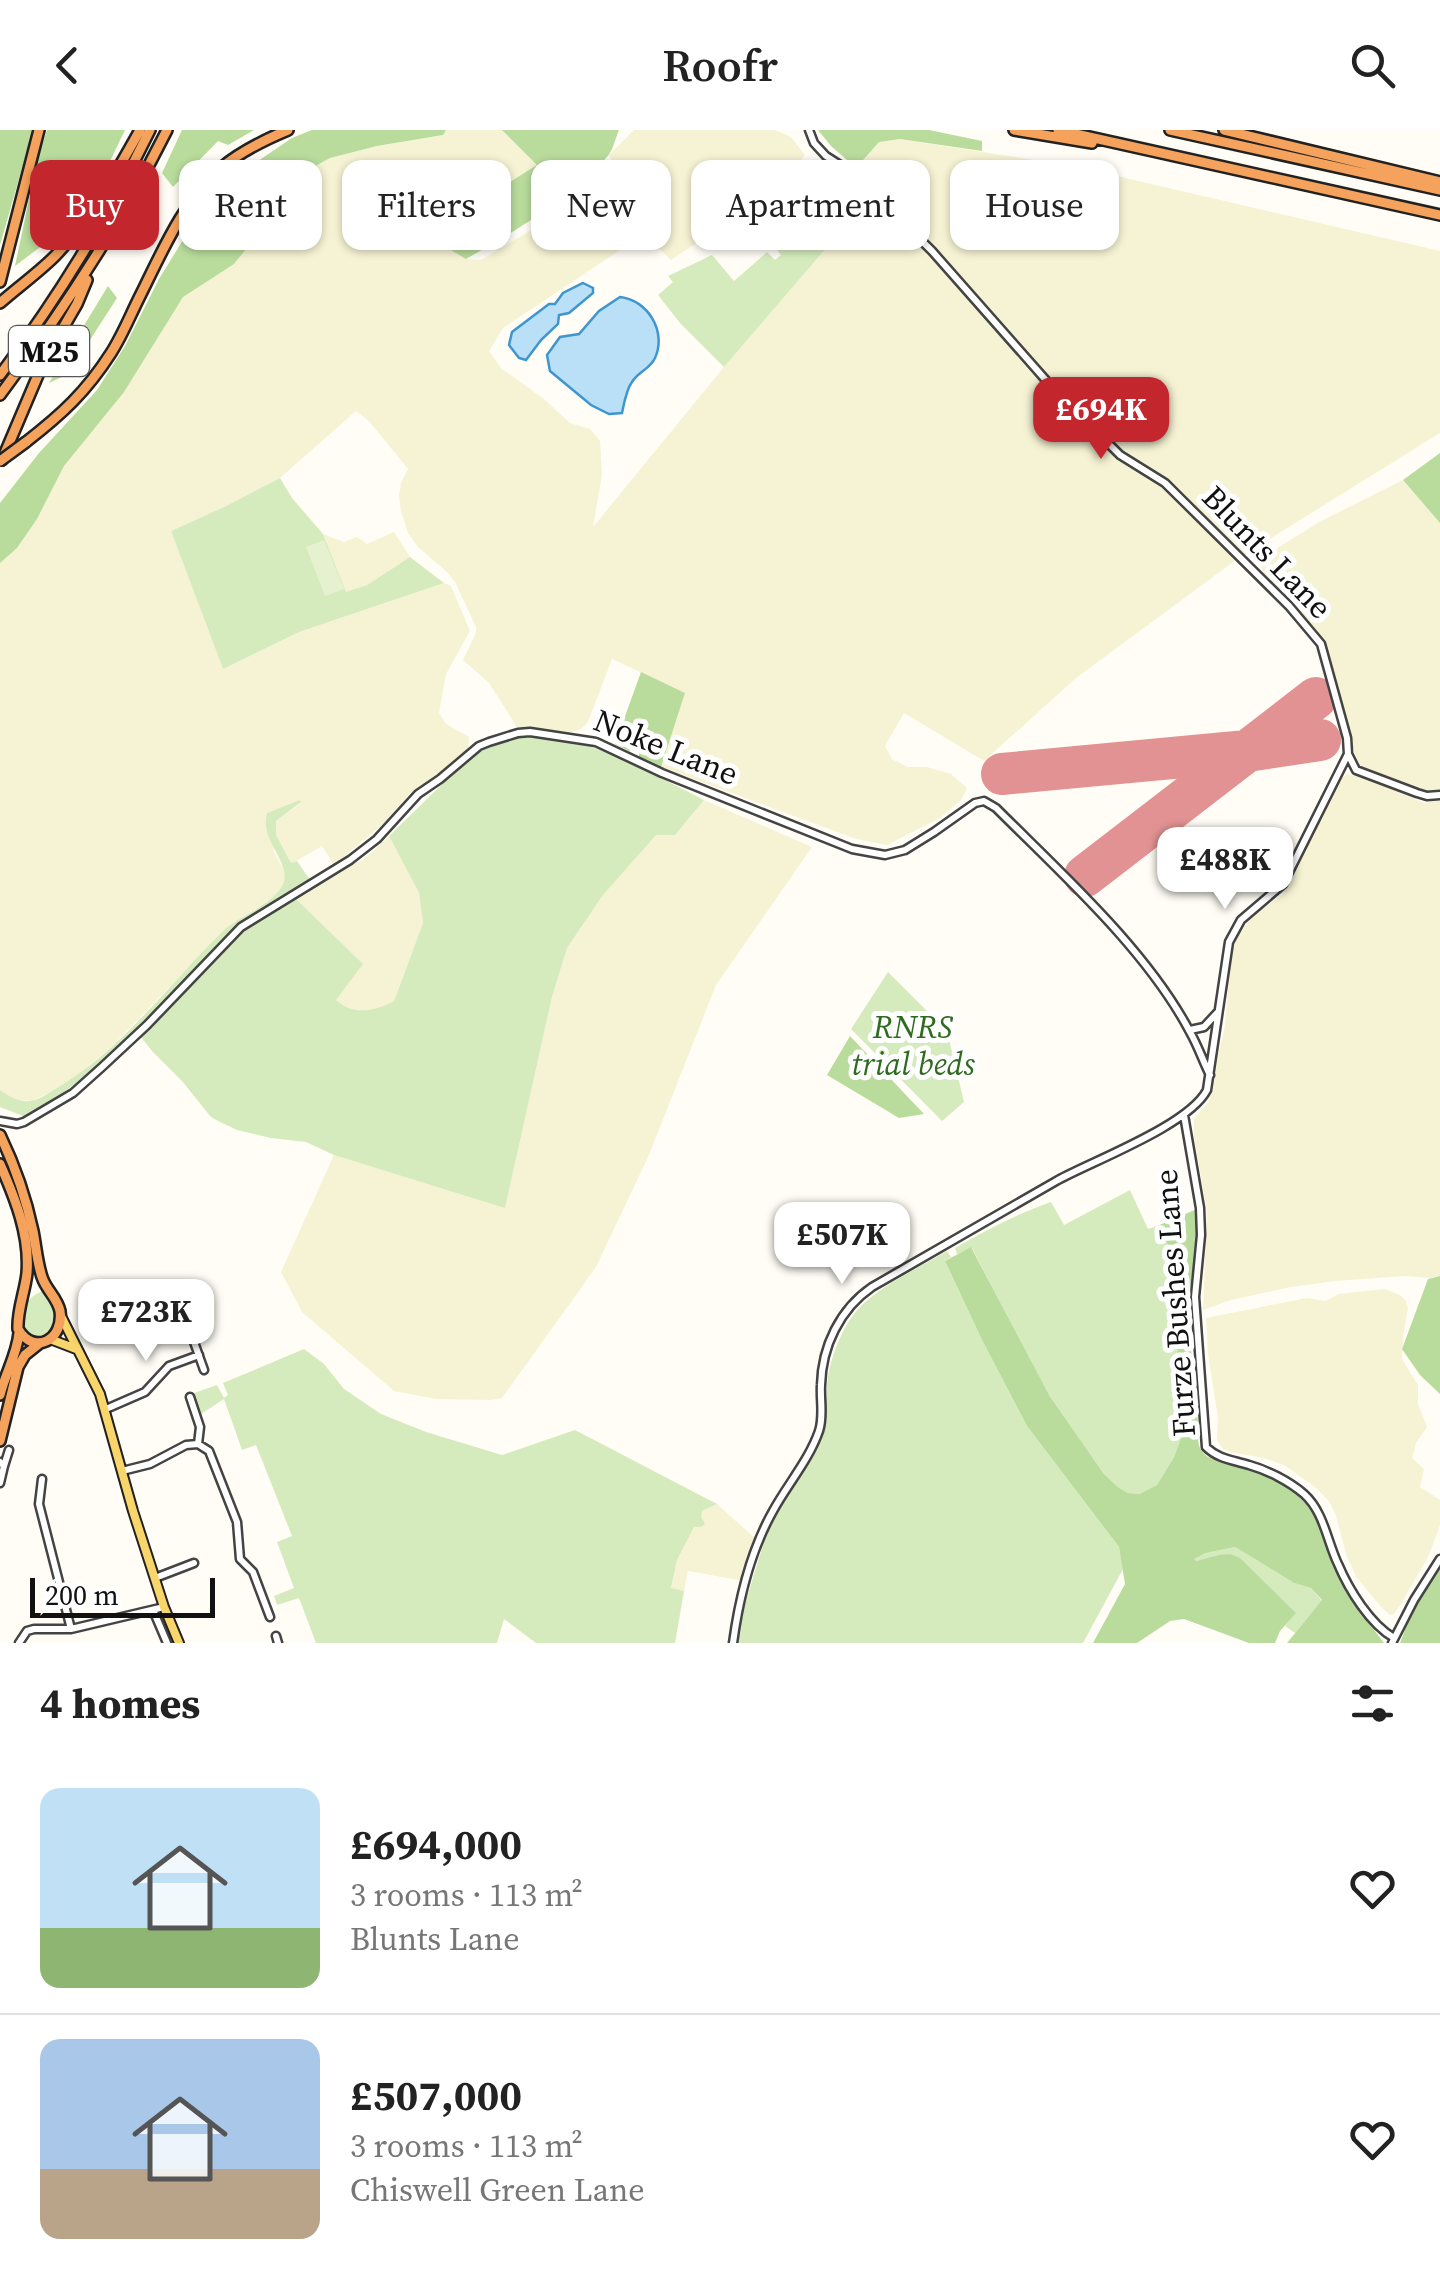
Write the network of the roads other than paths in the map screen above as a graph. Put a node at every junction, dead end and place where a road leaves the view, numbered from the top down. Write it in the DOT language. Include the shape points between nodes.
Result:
graph roads {
  1 [pos="40,130"];
  2 [pos="140,130"];
  3 [pos="150,130"];
  4 [pos="167,130"];
  5 [pos="288,130"];
  6 [pos="809,130"];
  7 [pos="1014,130"];
  8 [pos="1058,130"];
  9 [pos="1170,130"];
  10 [pos="1224,130"];
  11 [pos="1198,162"];
  12 [pos="1440,182"];
  13 [pos="1440,190"];
  14 [pos="1440,215"];
  15 [pos="96,260"];
  16 [pos="0,282"];
  17 [pos="0,303"];
  18 [pos="0,374"];
  19 [pos="0,395"];
  20 [pos="0,463"];
  21 [pos="1348,754"];
  22 [pos="1338,770"];
  23 [pos="1356,770"];
  24 [pos="1440,795"];
  25 [pos="1218,1013"];
  26 [pos="1190,1030"];
  27 [pos="1210,1075"];
  28 [pos="1184,1115"];
  29 [pos="0,1120"];
  30 [pos="18,1124"];
  31 [pos="0,1135"];
  32 [pos="5,1146"];
  33 [pos="0,1164"];
  34 [pos="48,1289"];
  35 [pos="24,1296"];
  36 [pos="61,1316"];
  37 [pos="20,1333"];
  38 [pos="45,1341"];
  39 [pos="194,1342"];
  40 [pos="76,1349"];
  41 [pos="199,1356"];
  42 [pos="204,1370"];
  43 [pos="0,1395"];
  44 [pos="190,1397"];
  45 [pos="106,1409"];
  46 [pos="0,1441"];
  47 [pos="198,1444"];
  48 [pos="8,1450"];
  49 [pos="2,1464"];
  50 [pos="122,1471"];
  51 [pos="42,1478"];
  52 [pos="0,1483"];
  53 [pos="1440,1559"];
  54 [pos="194,1563"];
  55 [pos="155,1578"];
  56 [pos="164,1607"];
  57 [pos="153,1610"];
  58 [pos="270,1616"];
  59 [pos="71,1629"];
  60 [pos="21,1640"];
  61 [pos="1393,1641"];
  62 [pos="167,1643"];
  63 [pos="179,1643"];
  64 [pos="733,1643"];
  1 -- 16 [label="highway"];
  2 -- 17 [label="highway, M25" via="71,237"];
  3 -- 18 [label="highway, M25" via="80,259"];
  4 -- 15 [label="highway, M25"];
  5 -- 20 [label="highway, bridge" via="255,144 201,188 114,350 61,415"];
  6 -- 21 [label="street, Blunts Lane" via="826,156 854,174 932,251 1120,455 1165,483 1288,606 1320,644"];
  7 -- 11 [label="highway"];
  8 -- 11 [label="highway"];
  9 -- 13 [label="highway"];
  10 -- 12 [label="highway"];
  11 -- 14 [label="highway"];
  15 -- 19 [label="highway, M25"];
  15 -- 20 [label="highway, M25"];
  21 -- 22 [label="street"];
  21 -- 23 [label="street, Blunts Lane"];
  22 -- 23 [label="street"];
  22 -- 25 [label="street" via="1283,884 1241,920 1229,942"];
  23 -- 24 [label="street"];
  25 -- 26 [label="street"];
  25 -- 27 [label="street"];
  26 -- 27 [label="street, Noke Lane"];
  26 -- 30 [label="street, Noke Lane" via="1146,966 1083,895 984,801 905,850 885,855 852,849 596,742 530,732 479,746 350,860 241,927 102,1067 58,1103"];
  27 -- 28 [label="street" via="1203,1098"];
  28 -- 61 [label="street, Furze Bushes Lane" via="1200,1208 1195,1297 1206,1447 1304,1494 1359,1600"];
  28 -- 64 [label="street" via="1010,1208 848,1306 824,1362 820,1427 758,1542"];
  29 -- 30 [label="street"];
  30 -- 32 [label="street"];
  31 -- 32 [label="highway"];
  32 -- 34 [label="highway"];
  33 -- 35 [label="highway" via="24,1232"];
  34 -- 35 [label="highway"];
  34 -- 36 [label="highway"];
  35 -- 37 [label="highway"];
  36 -- 38 [label="highway"];
  36 -- 40 [label="main road"];
  37 -- 38 [label="highway"];
  37 -- 43 [label="highway"];
  38 -- 40 [label="main road"];
  38 -- 46 [label="highway" via="21,1360"];
  39 -- 41 [label="street"];
  40 -- 45 [label="main road"];
  41 -- 42 [label="street"];
  41 -- 45 [label="street" via="170,1366 145,1392"];
  44 -- 47 [label="street"];
  45 -- 50 [label="main road"];
  47 -- 50 [label="street"];
  47 -- 58 [label="street" via="211,1454 237,1522 240,1559"];
  48 -- 49 [label="street"];
  49 -- 52 [label="street"];
  50 -- 55 [label="main road"];
  51 -- 59 [label="street" via="38,1504"];
  53 -- 61 [label="street"];
  54 -- 55 [label="street"];
  55 -- 56 [label="main road"];
  56 -- 57 [label="street"];
  56 -- 63 [label="main road"];
  57 -- 59 [label="street"];
  57 -- 62 [label="street"];
  59 -- 60 [label="street" via="34,1629"];
}
